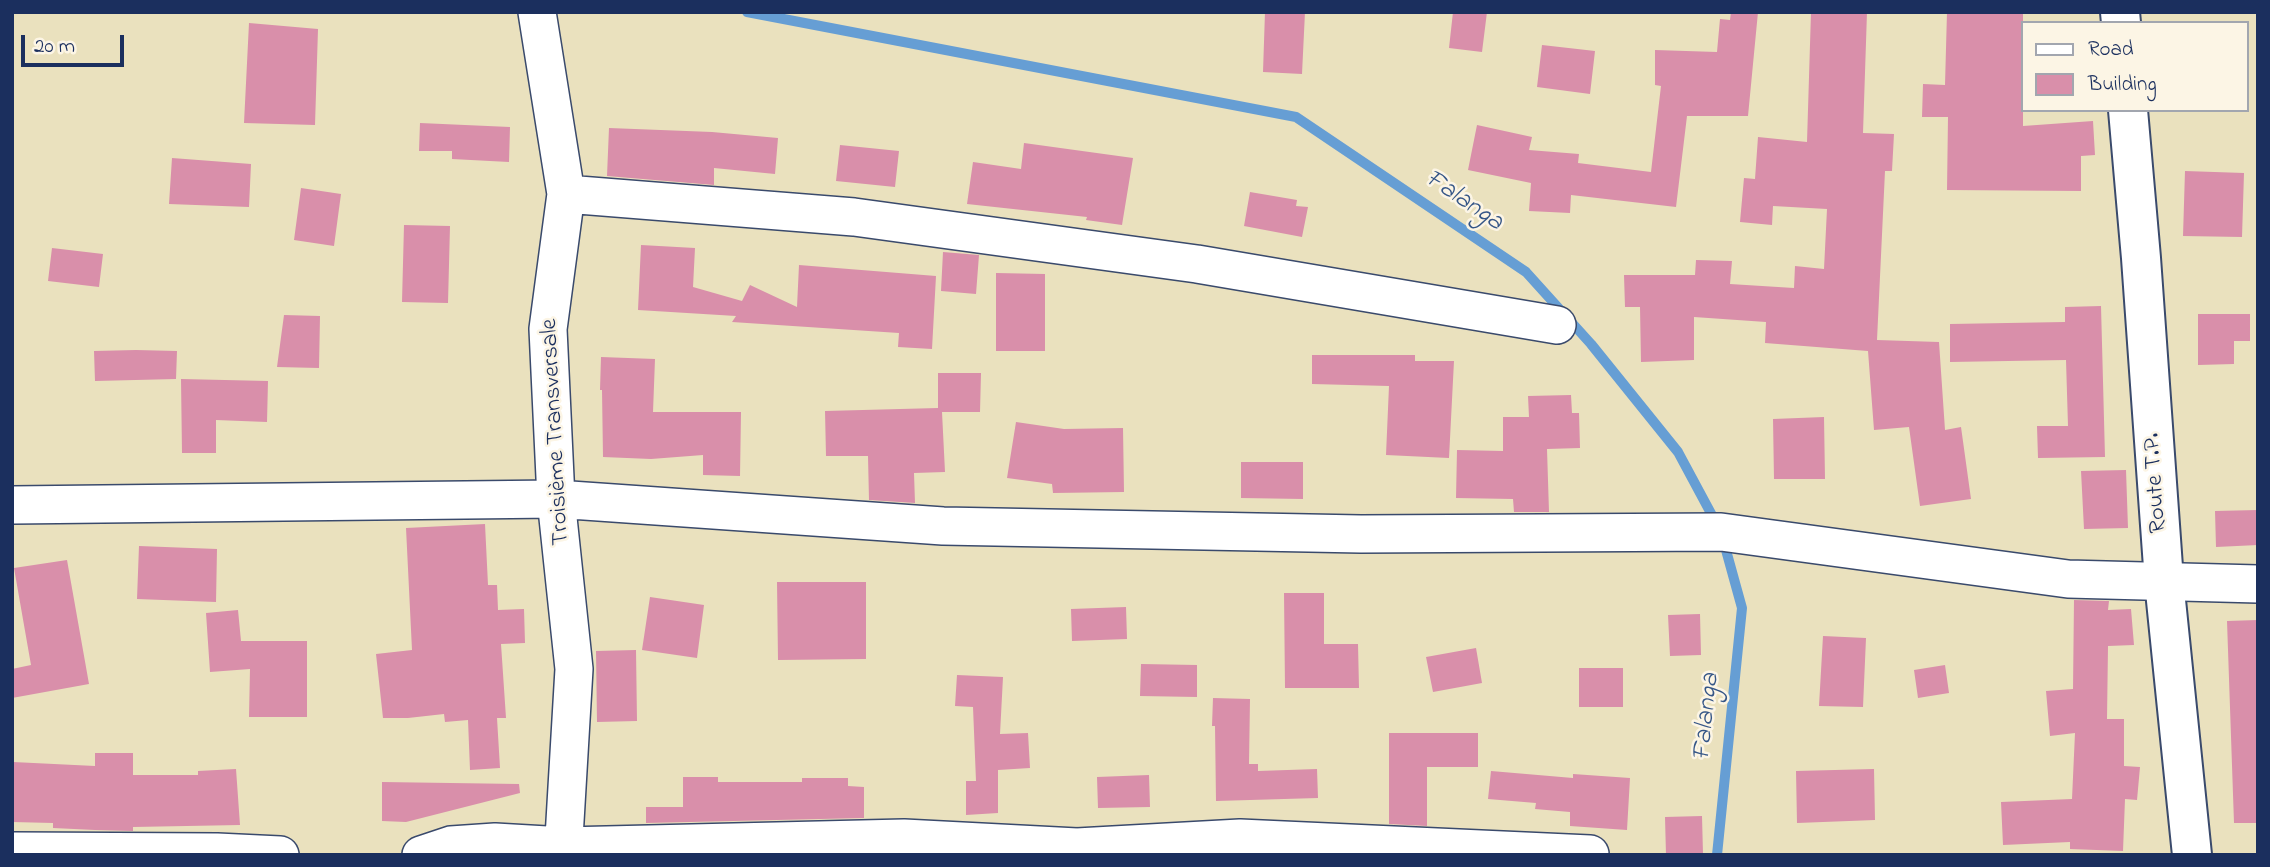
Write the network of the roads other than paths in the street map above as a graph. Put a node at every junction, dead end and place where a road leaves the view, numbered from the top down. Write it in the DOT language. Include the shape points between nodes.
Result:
graph roads {
  1 [pos="537,12"];
  2 [pos="2128,112"];
  3 [pos="566,194"];
  4 [pos="1557,325"];
  5 [pos="556,499"];
  6 [pos="12,505"];
  7 [pos="2164,581"];
  8 [pos="2258,584"];
  9 [pos="564,850"];
  10 [pos="12,851"];
  11 [pos="1590,854"];
  12 [pos="280,855"];
  13 [pos="421,855"];
  14 [pos="2192,855"];
  1 -- 3 [label="street, Troisième Transversale"];
  2 -- 7 [label="street, Route T.P."];
  3 -- 4 [label="street" via="854,217 1197,264"];
  3 -- 5 [label="street, Troisième Transversale" via="548,329"];
  5 -- 6 [label="street"];
  5 -- 7 [label="street" via="943,526 1361,534 1721,532 2068,579"];
  5 -- 9 [label="street, Troisième Transversale" via="575,669"];
  7 -- 8 [label="street"];
  7 -- 14 [label="street, Route T.P."];
  9 -- 11 [label="street" via="904,838 1077,847 1240,838"];
  9 -- 13 [label="street" via="495,842 451,845"];
  10 -- 12 [label="street"];
}
